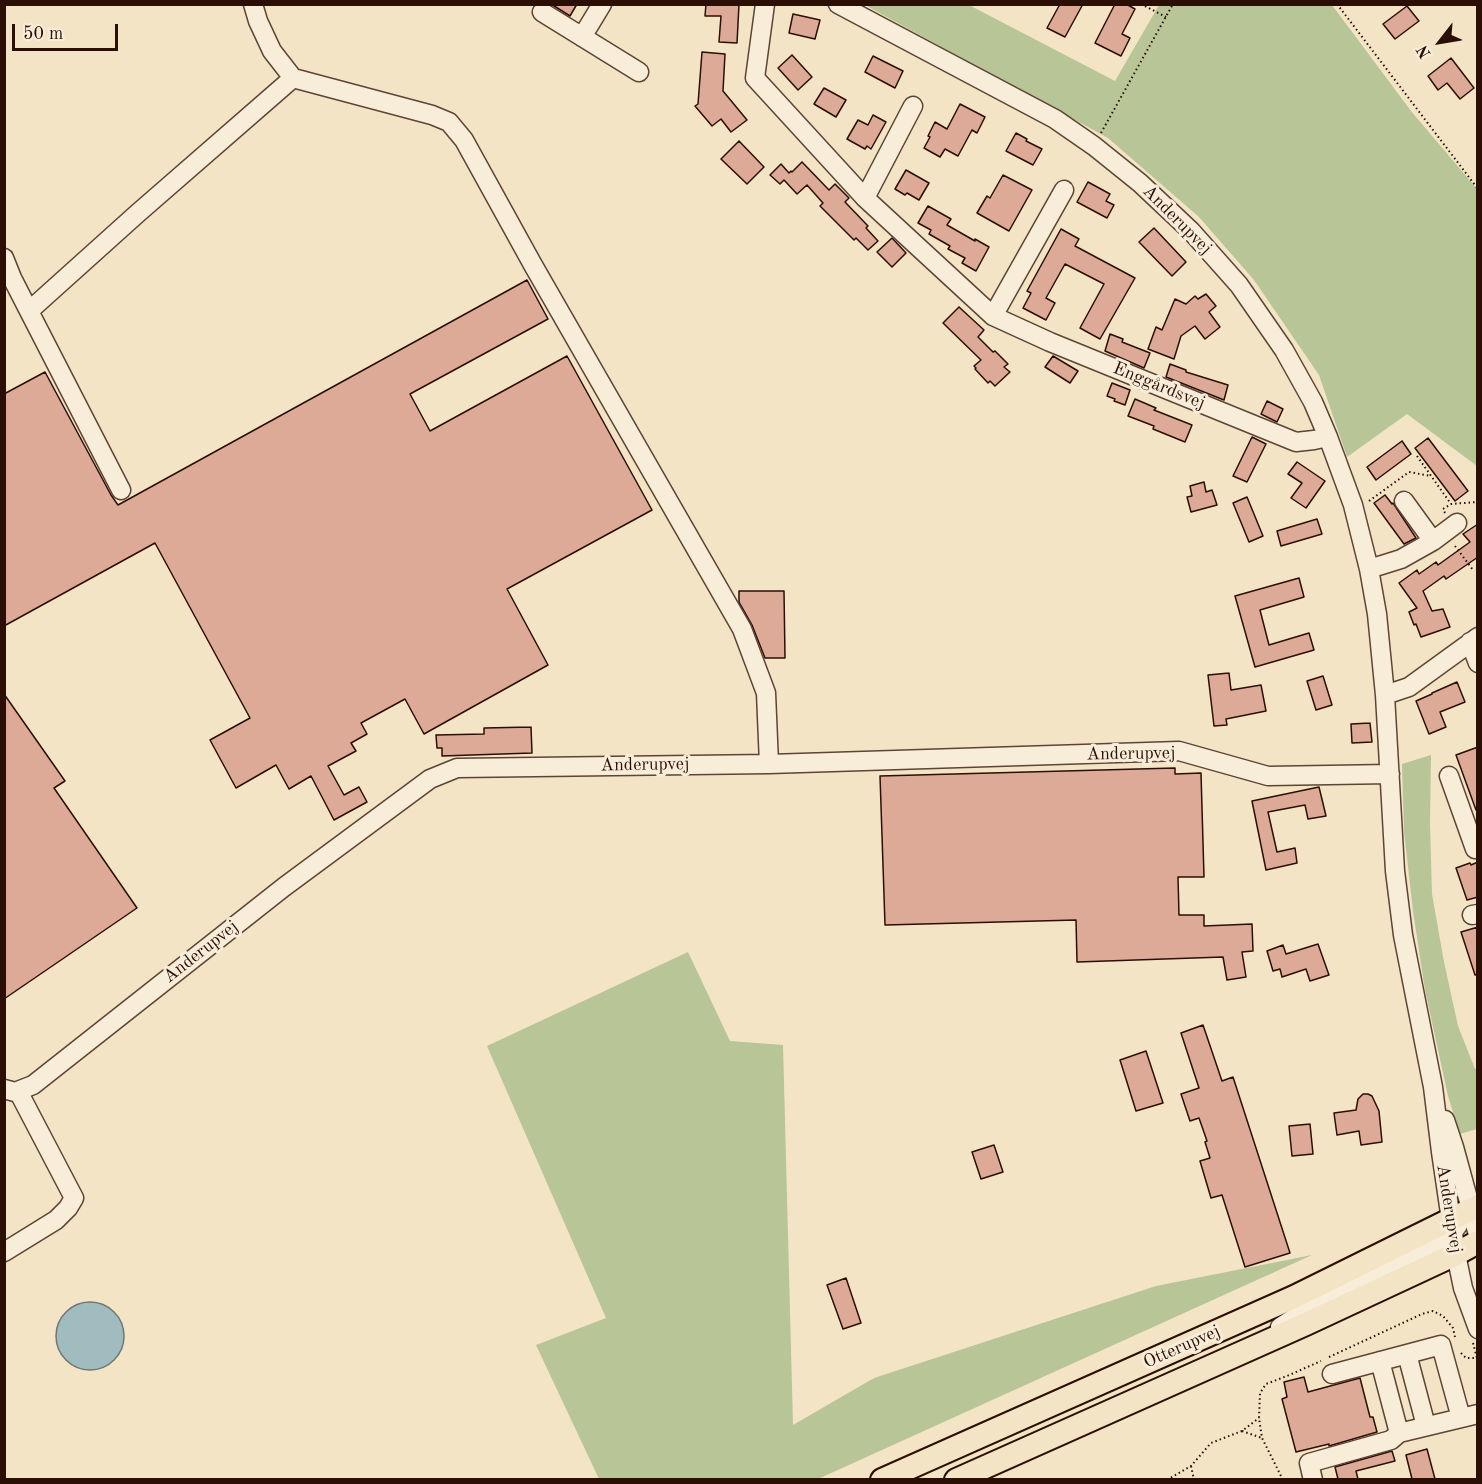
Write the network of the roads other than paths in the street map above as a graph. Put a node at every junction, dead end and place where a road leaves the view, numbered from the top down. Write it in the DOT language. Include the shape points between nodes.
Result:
graph roads {
  1 [pos="253,4"];
  2 [pos="602,4"];
  3 [pos="765,4"];
  4 [pos="838,4"];
  5 [pos="542,12"];
  6 [pos="582,37"];
  7 [pos="639,72"];
  8 [pos="293,78"];
  9 [pos="913,106"];
  10 [pos="1064,190"];
  11 [pos="865,198"];
  12 [pos="4,258"];
  13 [pos="29,311"];
  14 [pos="993,316"];
  15 [pos="1328,437"];
  16 [pos="121,490"];
  17 [pos="1404,501"];
  18 [pos="1369,569"];
  19 [pos="1474,640"];
  20 [pos="1478,663"];
  21 [pos="1385,695"];
  22 [pos="769,764"];
  23 [pos="1390,774"];
  24 [pos="1449,776"];
  25 [pos="1478,848"];
  26 [pos="1433,1087"];
  27 [pos="11,1090"];
  28 [pos="1476,1224"];
  29 [pos="1453,1236"];
  30 [pos="4,1252"];
  31 [pos="1478,1329"];
  32 [pos="1407,1354"];
  33 [pos="1380,1361"];
  34 [pos="1332,1374"];
  35 [pos="1469,1416"];
  36 [pos="1426,1426"];
  37 [pos="1399,1433"];
  38 [pos="882,1479"];
  39 [pos="956,1479"];
  40 [pos="1313,1479"];
  1 -- 8 [label="street" via="272,51"];
  2 -- 6 [label="street"];
  3 -- 11 [label="street, Enggårdsvej" via="755,78"];
  4 -- 15 [label="street, Anderupvej" via="1055,119 1140,183 1239,285 1284,350"];
  5 -- 6 [label="street"];
  6 -- 7 [label="street"];
  8 -- 13 [label="street"];
  8 -- 22 [label="street" via="432,115 448,123 464,140 742,629 766,693"];
  9 -- 11 [label="street"];
  10 -- 14 [label="street"];
  11 -- 14 [label="street, Enggårdsvej"];
  12 -- 13 [label="street"];
  13 -- 16 [label="street"];
  14 -- 15 [label="street, Enggårdsvej" via="1296,442"];
  15 -- 18 [label="street, Anderupvej"];
  17 -- 18 [label="street" via="1445,532 1401,559"];
  18 -- 21 [label="street, Anderupvej"];
  19 -- 20 [label="street"];
  19 -- 21 [label="street" via="1409,687"];
  21 -- 23 [label="street, Anderupvej"];
  22 -- 23 [label="street, Anderupvej" via="1179,751 1268,776"];
  22 -- 27 [label="street, Anderupvej" via="456,768 430,779 284,887 33,1085"];
  23 -- 26 [label="street, Anderupvej" via="1403,935"];
  24 -- 25 [label="street" via="1475,849"];
  26 -- 28 [label="street, Anderupvej"];
  26 -- 29 [label="street, Anderupvej"];
  27 -- 30 [label="street" via="74,1198 56,1220"];
  28 -- 29 [label="main road, Otterupvej"];
  28 -- 29 [label="main road, Otterupvej"];
  29 -- 31 [label="street, Anderupvej" via="1463,1288"];
  29 -- 38 [label="main road, Otterupvej" via="1294,1297"];
  29 -- 39 [label="main road, Otterupvej" via="1306,1324"];
  32 -- 33 [label="street"];
  32 -- 35 [label="street" via="1441,1345"];
  32 -- 36 [label="street"];
  33 -- 34 [label="street"];
  33 -- 37 [label="street"];
  35 -- 36 [label="street"];
  36 -- 37 [label="street"];
  37 -- 40 [label="street" via="1391,1440 1309,1463"];
}
